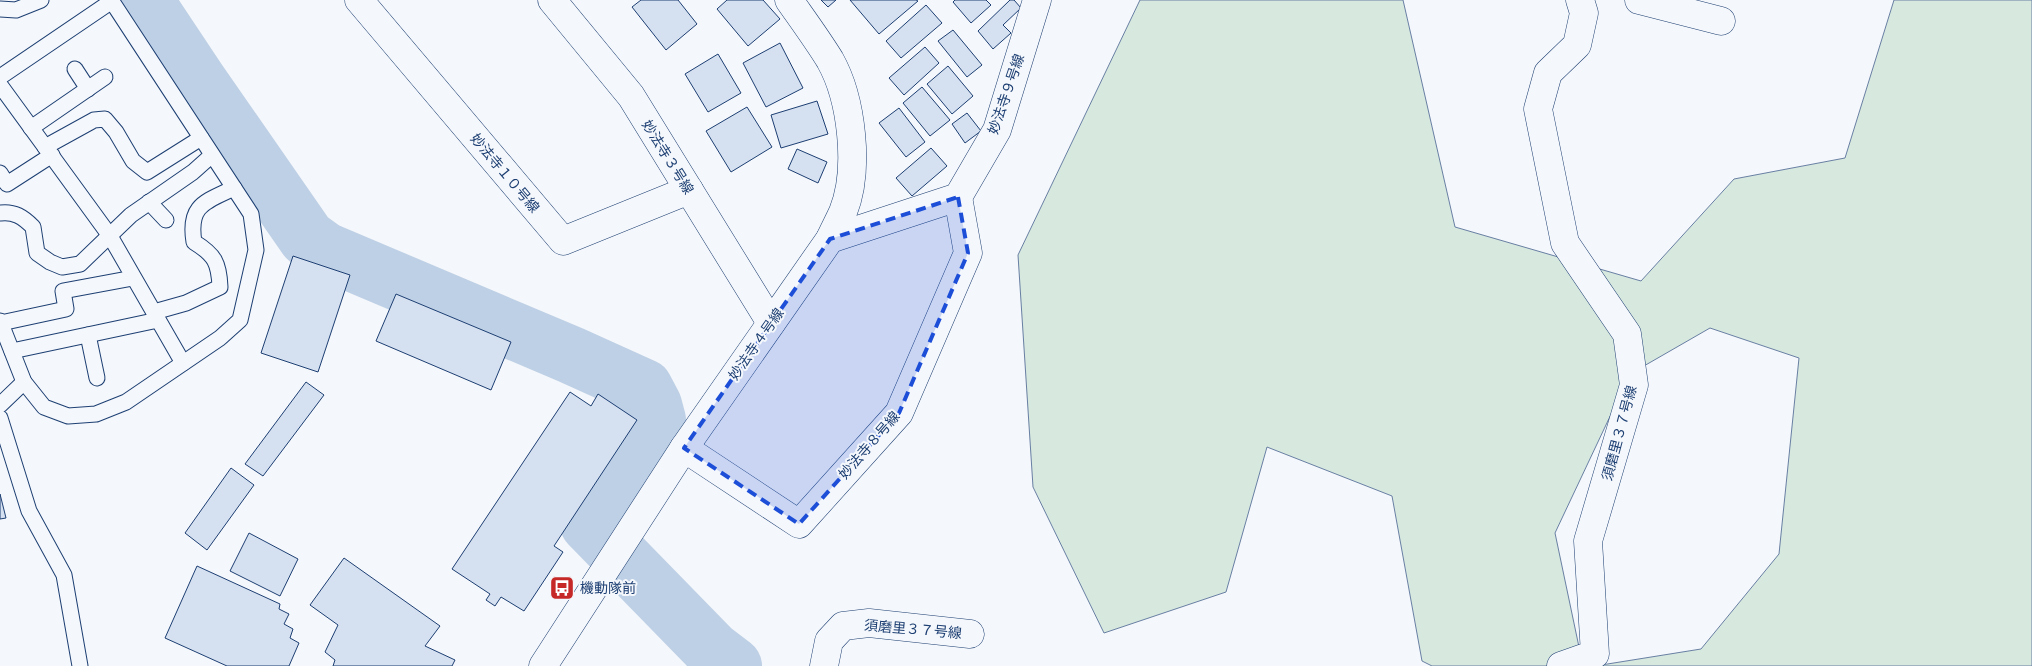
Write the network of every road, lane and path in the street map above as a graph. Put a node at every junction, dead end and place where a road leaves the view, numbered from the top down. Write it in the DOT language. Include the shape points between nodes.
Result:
graph roads {
  1 [pos="42,0"];
  2 [pos="112,0"];
  3 [pos="359,0"];
  4 [pos="552,0"];
  5 [pos="789,0"];
  6 [pos="1037,0"];
  7 [pos="1580,0"];
  8 [pos="1639,0"];
  9 [pos="0,9"];
  10 [pos="1721,21"];
  11 [pos="75,69"];
  12 [pos="105,77"];
  13 [pos="0,78"];
  14 [pos="0,85"];
  15 [pos="88,89"];
  16 [pos="31,128"];
  17 [pos="201,138"];
  18 [pos="48,151"];
  19 [pos="212,155"];
  20 [pos="0,173"];
  21 [pos="234,188"];
  22 [pos="689,190"];
  23 [pos="958,197"];
  24 [pos="149,202"];
  25 [pos="0,213"];
  26 [pos="166,220"];
  27 [pos="110,236"];
  28 [pos="830,239"];
  29 [pos="133,278"];
  30 [pos="156,316"];
  31 [pos="0,322"];
  32 [pos="771,323"];
  33 [pos="88,335"];
  34 [pos="12,351"];
  35 [pos="183,363"];
  36 [pos="97,378"];
  37 [pos="24,382"];
  38 [pos="0,405"];
  39 [pos="0,418"];
  40 [pos="684,448"];
  41 [pos="970,634"];
  42 [pos="80,666"];
  43 [pos="543,666"];
  44 [pos="824,666"];
  45 [pos="1561,666"];
  1 -- 9 [label="lane" via="16,10"];
  2 -- 13 [label="lane"];
  2 -- 17 [label="lane"];
  3 -- 22 [label="street, 妙法寺１０号線" via="563,242"];
  4 -- 22 [label="street, 妙法寺３号線" via="631,96"];
  5 -- 28 [label="street, 妙法寺４号線" via="830,61 848,113 853,148 850,180 844,210"];
  6 -- 23 [label="street, 妙法寺９号線" via="997,130"];
  7 -- 45 [label="street, 須磨里３７号線" via="1584,13 1577,45 1548,73 1538,109 1565,243 1627,334 1634,385 1588,541 1594,654"];
  8 -- 10 [label="street"];
  11 -- 15 [label="lane"];
  12 -- 15 [label="lane"];
  14 -- 16 [label="lane"];
  15 -- 16 [label="lane"];
  16 -- 18 [label="lane"];
  17 -- 18 [label="lane" via="147,172 133,161 105,119 94,120"];
  17 -- 19 [label="lane"];
  18 -- 20 [label="lane" via="7,184"];
  18 -- 27 [label="lane"];
  19 -- 21 [label="lane"];
  19 -- 24 [label="lane"];
  21 -- 30 [label="lane" via="202,204 195,212 192,226 194,242 207,250 219,268 220,287"];
  21 -- 35 [label="lane" via="250,214 256,250 240,320"];
  22 -- 32 [label="street, 妙法寺３号線"];
  23 -- 28 [label="street"];
  23 -- 40 [label="street, 妙法寺８号線" via="968,253 899,412 799,524"];
  24 -- 26 [label="lane"];
  24 -- 27 [label="lane"];
  25 -- 27 [label="lane" via="10,211 22,217 33,227 37,253 62,267 80,264"];
  27 -- 29 [label="lane"];
  28 -- 32 [label="street, 妙法寺４号線"];
  29 -- 30 [label="lane"];
  29 -- 31 [label="lane" via="63,291 66,308"];
  30 -- 33 [label="lane"];
  30 -- 35 [label="lane"];
  31 -- 34 [label="lane"];
  32 -- 40 [label="street, 妙法寺４号線"];
  33 -- 34 [label="lane"];
  33 -- 36 [label="lane"];
  34 -- 37 [label="lane"];
  35 -- 37 [label="lane" via="126,402 96,414 68,416 44,407"];
  37 -- 38 [label="lane"];
  39 -- 42 [label="lane" via="28,510 64,574"];
  40 -- 43 [label="street, 妙法寺４号線"];
  41 -- 44 [label="street, 須磨里３７号線" via="869,623 843,626 829,641"];
}
